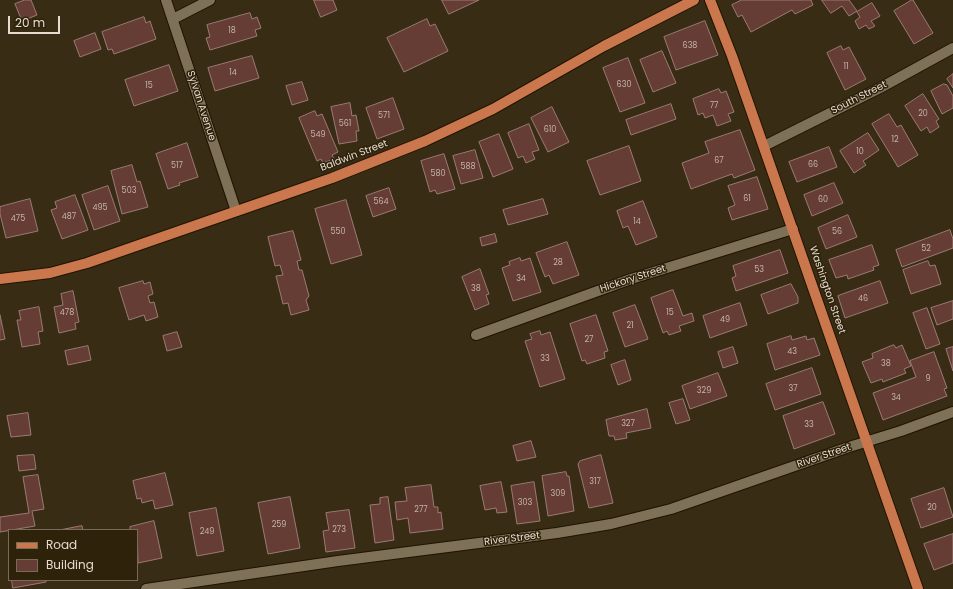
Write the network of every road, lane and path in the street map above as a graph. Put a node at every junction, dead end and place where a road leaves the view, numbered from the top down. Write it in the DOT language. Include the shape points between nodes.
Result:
graph roads {
  1 [pos="166,0"];
  2 [pos="210,0"];
  3 [pos="694,0"];
  4 [pos="710,0"];
  5 [pos="173,20"];
  6 [pos="953,48"];
  7 [pos="764,146"];
  8 [pos="236,211"];
  9 [pos="793,229"];
  10 [pos="0,279"];
  11 [pos="476,334"];
  12 [pos="953,412"];
  13 [pos="867,441"];
  14 [pos="146,589"];
  15 [pos="918,589"];
  1 -- 5 [label="street, Sylvan Avenue"];
  2 -- 5 [label="street"];
  3 -- 8 [label="main road, Baldwin Street" via="449,131 332,178"];
  4 -- 7 [label="main road, Washington Street"];
  5 -- 8 [label="street, Sylvan Avenue"];
  6 -- 7 [label="street, South Street"];
  7 -- 9 [label="main road, Washington Street"];
  8 -- 10 [label="main road, Baldwin Street" via="67,269"];
  9 -- 11 [label="street, Hickory Street" via="631,279"];
  9 -- 13 [label="main road, Washington Street"];
  12 -- 13 [label="street, River Street"];
  13 -- 14 [label="street, River Street" via="671,509 611,524"];
  13 -- 15 [label="main road, Washington Street"];
}
